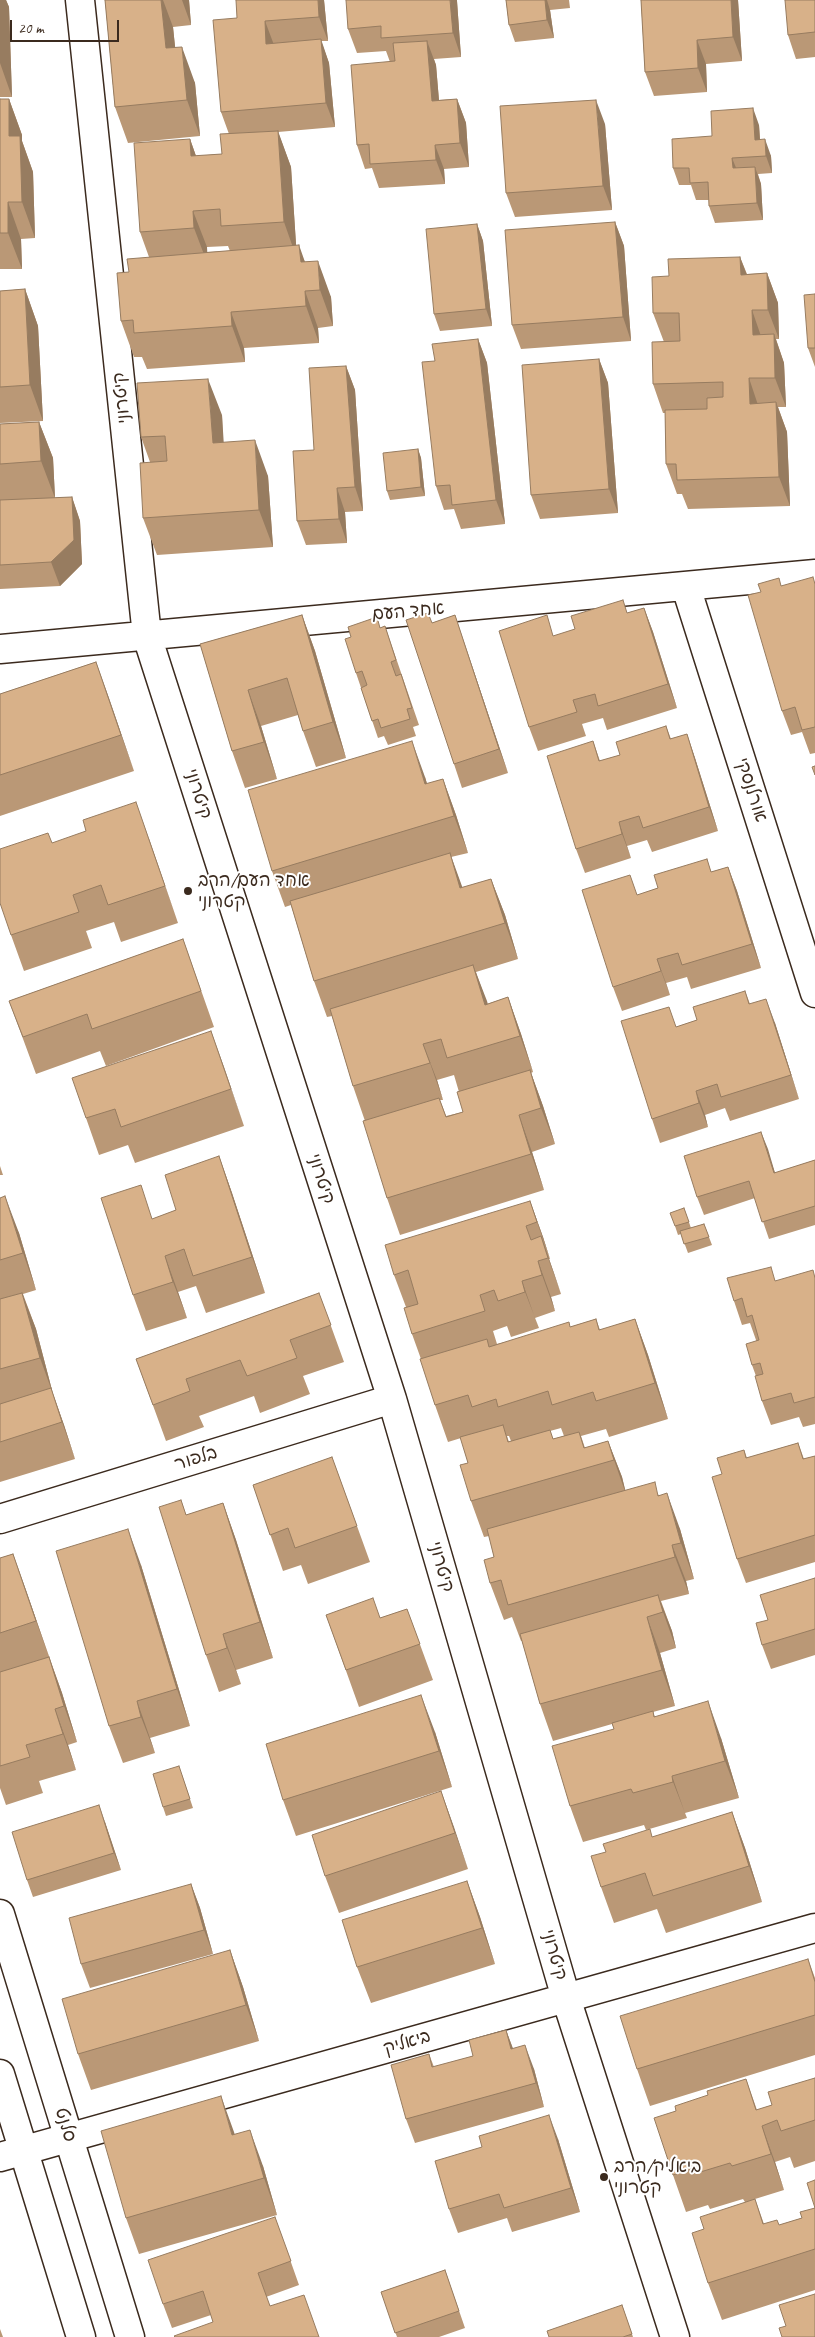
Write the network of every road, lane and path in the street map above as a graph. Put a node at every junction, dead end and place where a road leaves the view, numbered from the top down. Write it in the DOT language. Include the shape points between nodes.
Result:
graph roads {
  1 [pos="80,0"];
  2 [pos="815,574"];
  3 [pos="686,587"];
  4 [pos="147,636"];
  5 [pos="0,649"];
  6 [pos="815,993"];
  7 [pos="392,1399"];
  8 [pos="0,1519"];
  9 [pos="0,1914"];
  10 [pos="815,1928"];
  11 [pos="566,1998"];
  12 [pos="0,2074"];
  13 [pos="69,2138"];
  14 [pos="12,2154"];
  15 [pos="81,2337"];
  16 [pos="130,2337"];
  17 [pos="675,2337"];
  1 -- 4 [label="street, קיטרוני"];
  2 -- 3 [label="street, אחד העם"];
  3 -- 4 [label="street, אחד העם"];
  3 -- 6 [label="street, אורלנסקי"];
  4 -- 5 [label="street, אחד העם"];
  4 -- 7 [label="street, קיטרוני"];
  7 -- 8 [label="street, בלפור"];
  7 -- 11 [label="street, קיטרוני"];
  9 -- 13 [label="street, סלנט"];
  10 -- 11 [label="street, ביאליק"];
  11 -- 13 [label="street, ביאליק"];
  11 -- 17 [label="street, קיטרוני"];
  12 -- 14 [label="street"];
  13 -- 14 [label="street, ביאליק"];
  13 -- 16 [label="street, סלנט"];
  14 -- 15 [label="street"];
}
